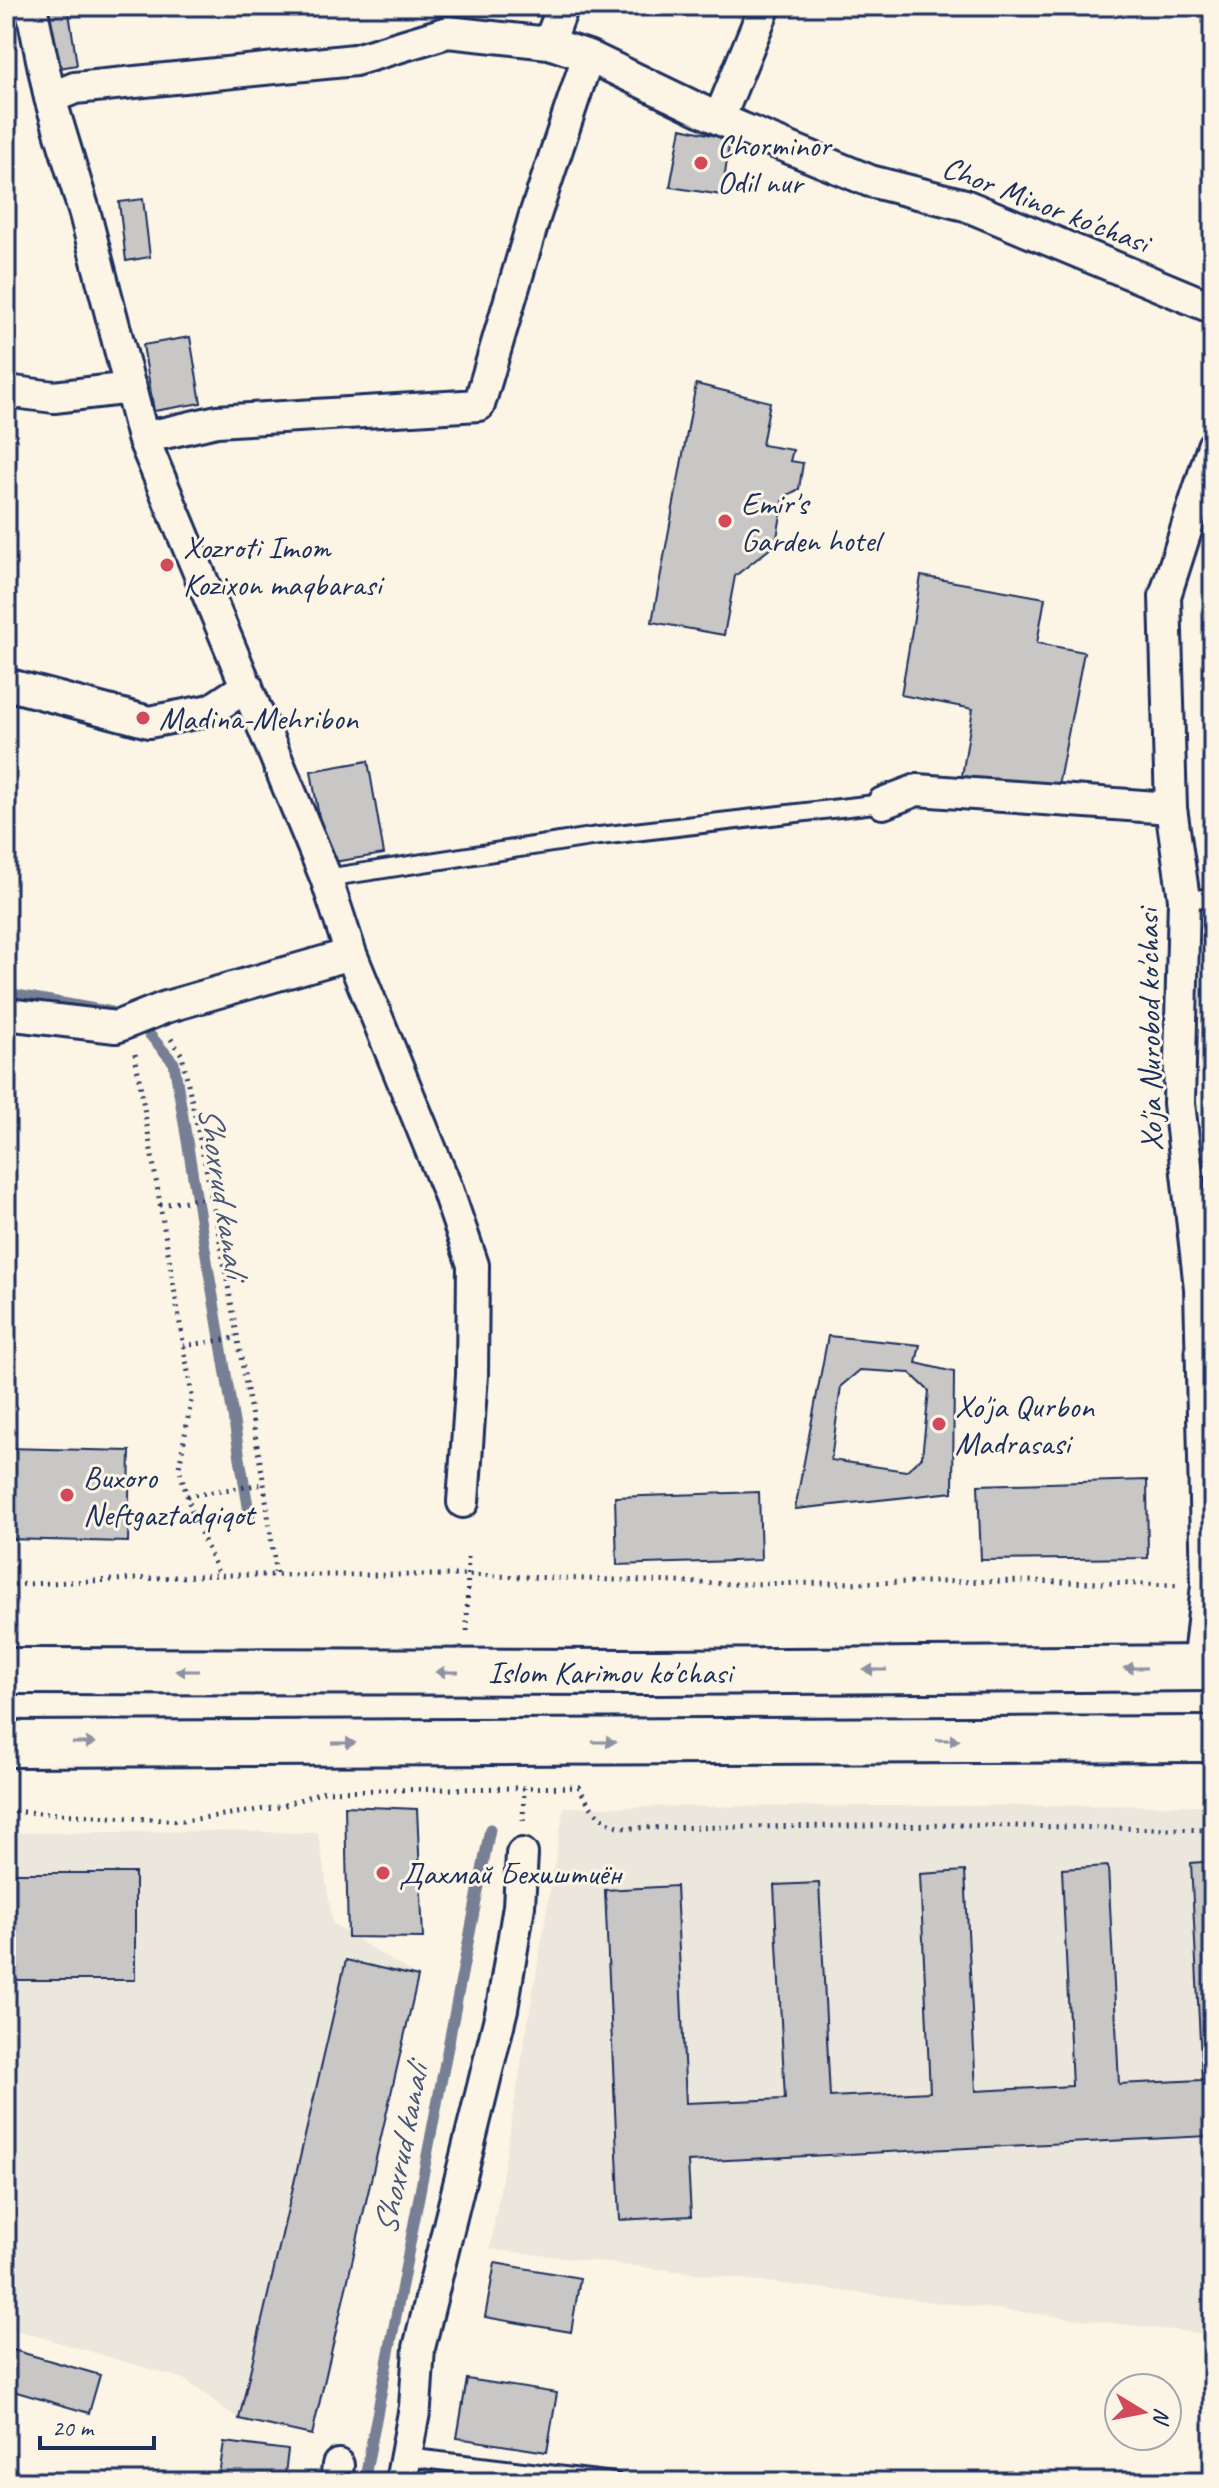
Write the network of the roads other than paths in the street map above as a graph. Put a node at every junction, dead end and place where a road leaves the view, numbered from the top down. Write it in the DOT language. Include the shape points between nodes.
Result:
graph roads {
  1 [pos="31,6"];
  2 [pos="563,6"];
  3 [pos="765,6"];
  4 [pos="549,43"];
  5 [pos="588,56"];
  6 [pos="50,98"];
  7 [pos="719,119"];
  8 [pos="1213,308"];
  9 [pos="131,388"];
  10 [pos="6,391"];
  11 [pos="143,438"];
  12 [pos="1213,446"];
  13 [pos="6,684"];
  14 [pos="247,686"];
  15 [pos="883,803"];
  16 [pos="1171,808"];
  17 [pos="326,878"];
  18 [pos="1198,898"];
  19 [pos="351,954"];
  20 [pos="6,1014"];
  21 [pos="1207,1288"];
  22 [pos="463,1502"];
  23 [pos="1205,1668"];
  24 [pos="6,1671"];
  25 [pos="1213,1739"];
  26 [pos="6,1744"];
  27 [pos="522,1854"];
  28 [pos="404,2470"];
  29 [pos="614,2482"];
  1 -- 6 [label="street"];
  2 -- 4 [label="street"];
  3 -- 7 [label="street"];
  4 -- 5 [label="street, Chor Minor ko'chasi"];
  4 -- 6 [label="street, Chor Minor ko'chasi" via="448,32 355,60 75,88"];
  5 -- 7 [label="street, Chor Minor ko'chasi"];
  5 -- 11 [label="street" via="479,405 217,421"];
  6 -- 9 [label="street"];
  7 -- 8 [label="street, Chor Minor ko'chasi" via="870,181 965,205"];
  9 -- 10 [label="street" via="54,397"];
  9 -- 11 [label="street"];
  11 -- 14 [label="street"];
  12 -- 16 [label="street, Xo'ja Nurobod ko'chasi" via="1165,596"];
  13 -- 14 [label="street" via="149,722 211,710"];
  14 -- 17 [label="street"];
  15 -- 16 [label="street" via="917,790"];
  15 -- 17 [label="lane" via="591,837"];
  16 -- 18 [label="street, Xo'ja Nurobod ko'chasi"];
  17 -- 19 [label="street"];
  18 -- 21 [label="street, Xo'ja Nurobod ko'chasi" via="1179,1103"];
  19 -- 20 [label="street" via="116,1027"];
  19 -- 22 [label="street" via="473,1265"];
  21 -- 23 [label="street, Xo'ja Nurobod ko'chasi"];
  23 -- 24 [label="main road, Islom Karimov ko'chasi, one-way"];
  26 -- 25 [label="main road, one-way"];
  27 -- 28 [label="street" via="502,2009 422,2334"];
  28 -- 29 [label="lane"];
}
